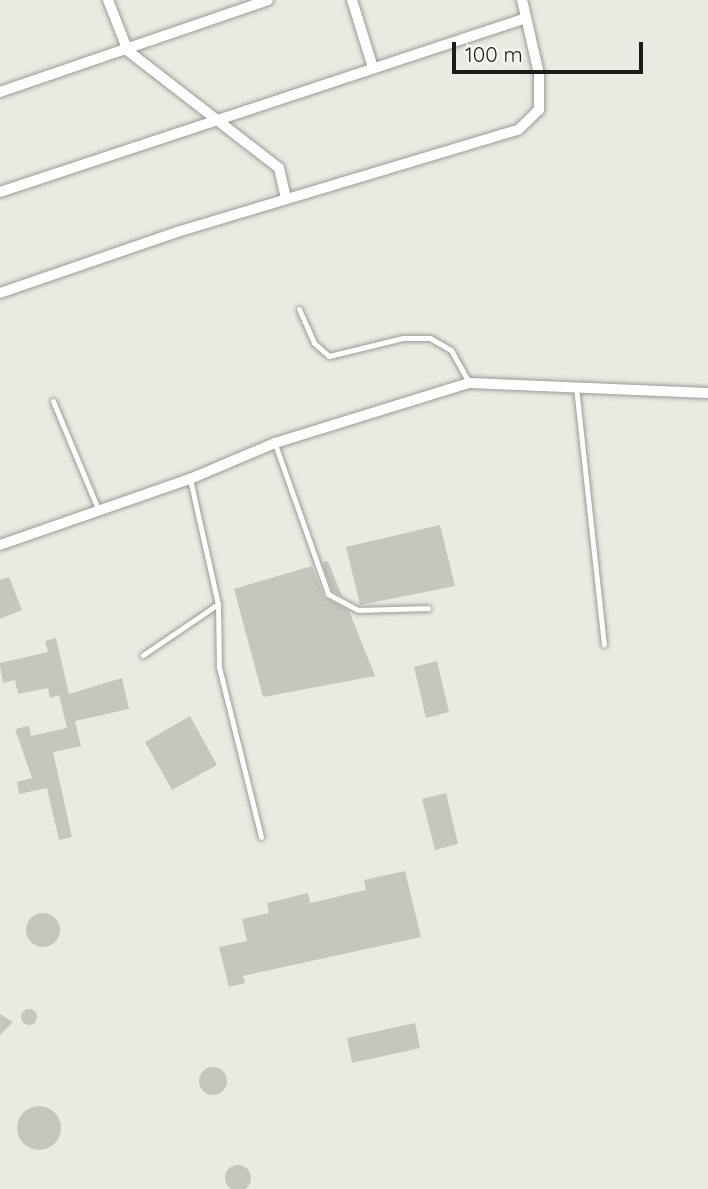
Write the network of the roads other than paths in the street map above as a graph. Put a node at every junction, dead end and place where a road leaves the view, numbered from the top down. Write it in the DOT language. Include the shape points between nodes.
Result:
graph roads {
  1 [pos="108,0"];
  2 [pos="268,0"];
  3 [pos="352,0"];
  4 [pos="522,0"];
  5 [pos="526,18"];
  6 [pos="128,51"];
  7 [pos="373,68"];
  8 [pos="0,92"];
  9 [pos="217,120"];
  10 [pos="0,192"];
  11 [pos="286,198"];
  12 [pos="0,293"];
  13 [pos="299,309"];
  14 [pos="470,383"];
  15 [pos="576,387"];
  16 [pos="708,393"];
  17 [pos="53,401"];
  18 [pos="275,443"];
  19 [pos="190,479"];
  20 [pos="98,509"];
  21 [pos="0,545"];
  22 [pos="218,604"];
  23 [pos="428,608"];
  24 [pos="604,644"];
  25 [pos="143,655"];
  26 [pos="261,837"];
  1 -- 6 [label="street"];
  2 -- 6 [label="street"];
  3 -- 7 [label="street"];
  4 -- 5 [label="street"];
  5 -- 7 [label="street"];
  5 -- 11 [label="street" via="539,74 539,110 518,130"];
  6 -- 8 [label="street"];
  6 -- 9 [label="street"];
  7 -- 9 [label="street"];
  9 -- 10 [label="street"];
  9 -- 11 [label="street" via="279,168"];
  11 -- 12 [label="street"];
  13 -- 14 [label="lane" via="314,343 329,356 403,338 430,338 451,350"];
  14 -- 15 [label="street"];
  14 -- 18 [label="street"];
  15 -- 16 [label="street"];
  15 -- 24 [label="lane"];
  17 -- 20 [label="lane"];
  18 -- 19 [label="street"];
  18 -- 23 [label="lane" via="328,594 358,610"];
  19 -- 20 [label="street"];
  19 -- 22 [label="lane"];
  20 -- 21 [label="street"];
  22 -- 25 [label="lane"];
  22 -- 26 [label="lane" via="219,667"];
}
